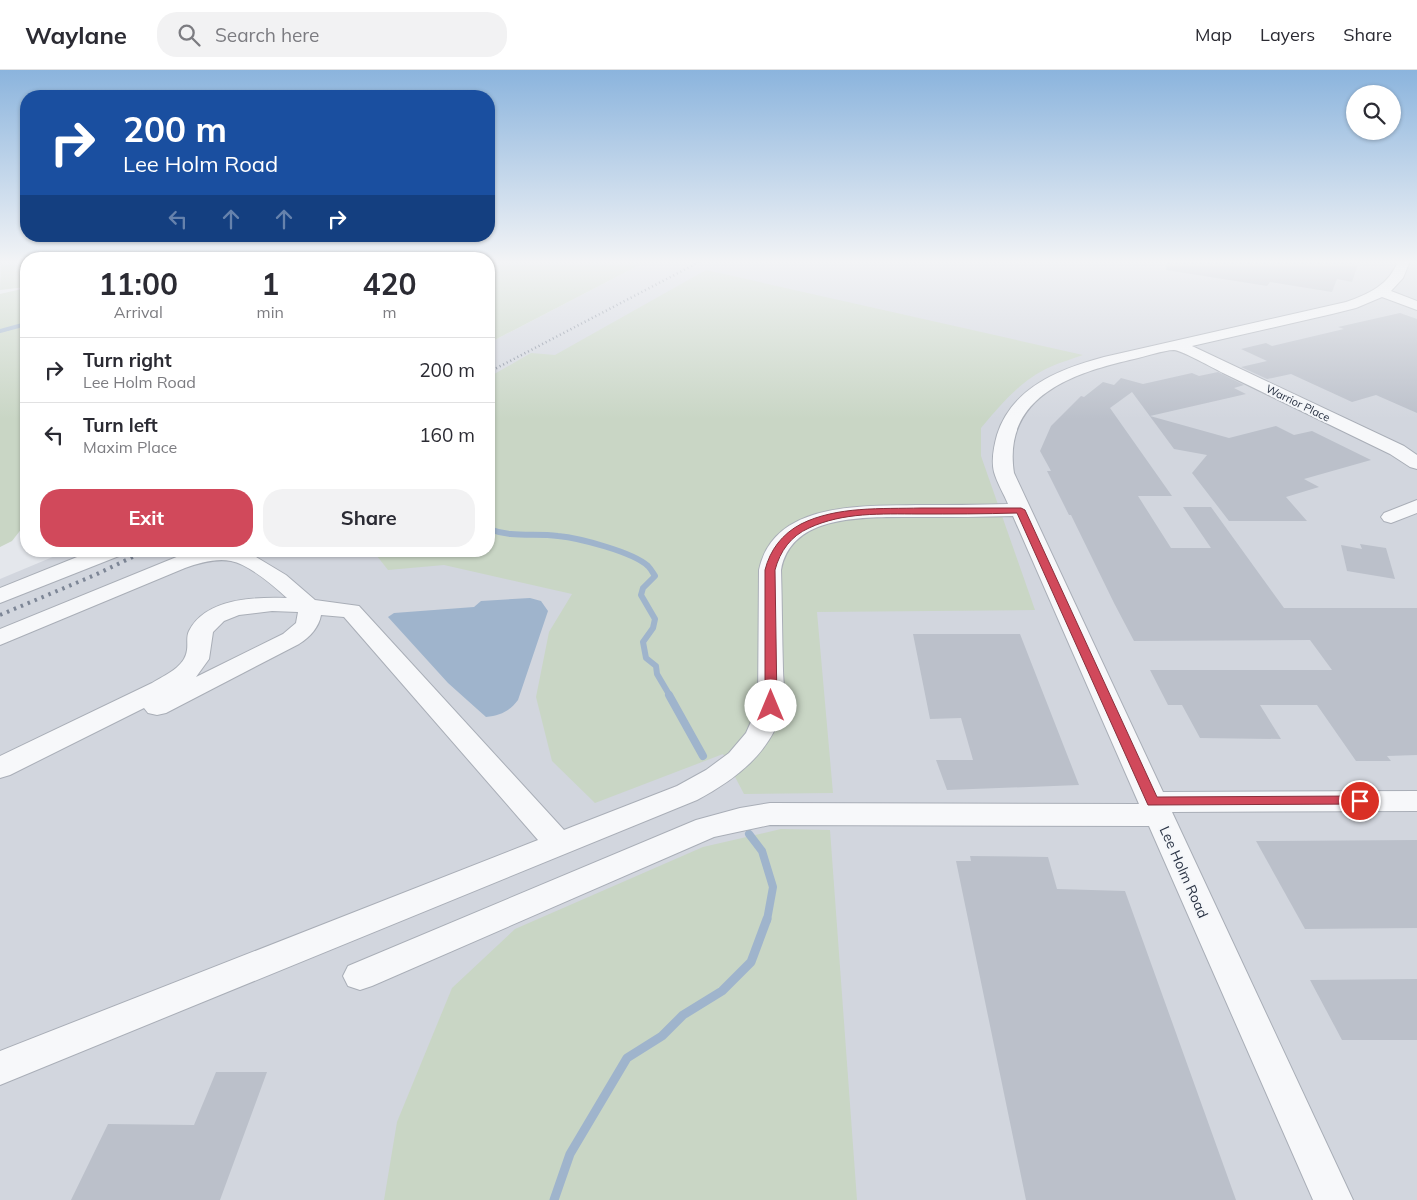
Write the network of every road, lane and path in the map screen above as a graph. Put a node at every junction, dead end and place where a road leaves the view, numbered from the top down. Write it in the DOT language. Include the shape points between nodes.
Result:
graph roads {
  1 [pos="1315,314"];
  2 [pos="1177,345"];
  3 [pos="1417,463"];
  4 [pos="1417,506"];
  5 [pos="1021,510"];
  6 [pos="1391,517"];
  7 [pos="96,557"];
  8 [pos="200,557"];
  9 [pos="243,557"];
  10 [pos="0,596"];
  11 [pos="262,604"];
  12 [pos="309,608"];
  13 [pos="0,638"];
  14 [pos="270,651"];
  15 [pos="0,768"];
  16 [pos="0,786"];
  17 [pos="1417,800"];
  18 [pos="1155,808"];
  19 [pos="558,843"];
  20 [pos="360,976"];
  21 [pos="0,1068"];
  22 [pos="1333,1200"];
  1 -- 2 [label="street, Lee Holm Road"];
  2 -- 3 [label="street, Warrior Place" via="1397,450"];
  2 -- 5 [label="street, Lee Holm Road" via="1072,372 1024,402 1008,428 1002,462"];
  4 -- 6 [label="street"];
  5 -- 18 [label="street, Lee Holm Road"];
  5 -- 19 [label="street" via="864,512 822,520 792,534 774,554 770,570 771,706 765,725 751,748 735,765 687,793"];
  7 -- 10 [label="street"];
  8 -- 13 [label="street" via="158,571"];
  9 -- 12 [label="street" via="301,598"];
  11 -- 12 [label="street"];
  11 -- 14 [label="street" via="285,611 288,618 285,636"];
  11 -- 15 [label="street" via="246,605 213,618 198,640 200,652 195,663 161,689"];
  12 -- 14 [label="street" via="308,623 301,632"];
  12 -- 19 [label="street" via="351,611"];
  14 -- 16 [label="street"];
  17 -- 18 [label="street"];
  18 -- 20 [label="street" via="770,814 740,819 706,828"];
  18 -- 22 [label="street, Lee Holm Road"];
  19 -- 21 [label="street"];
}
